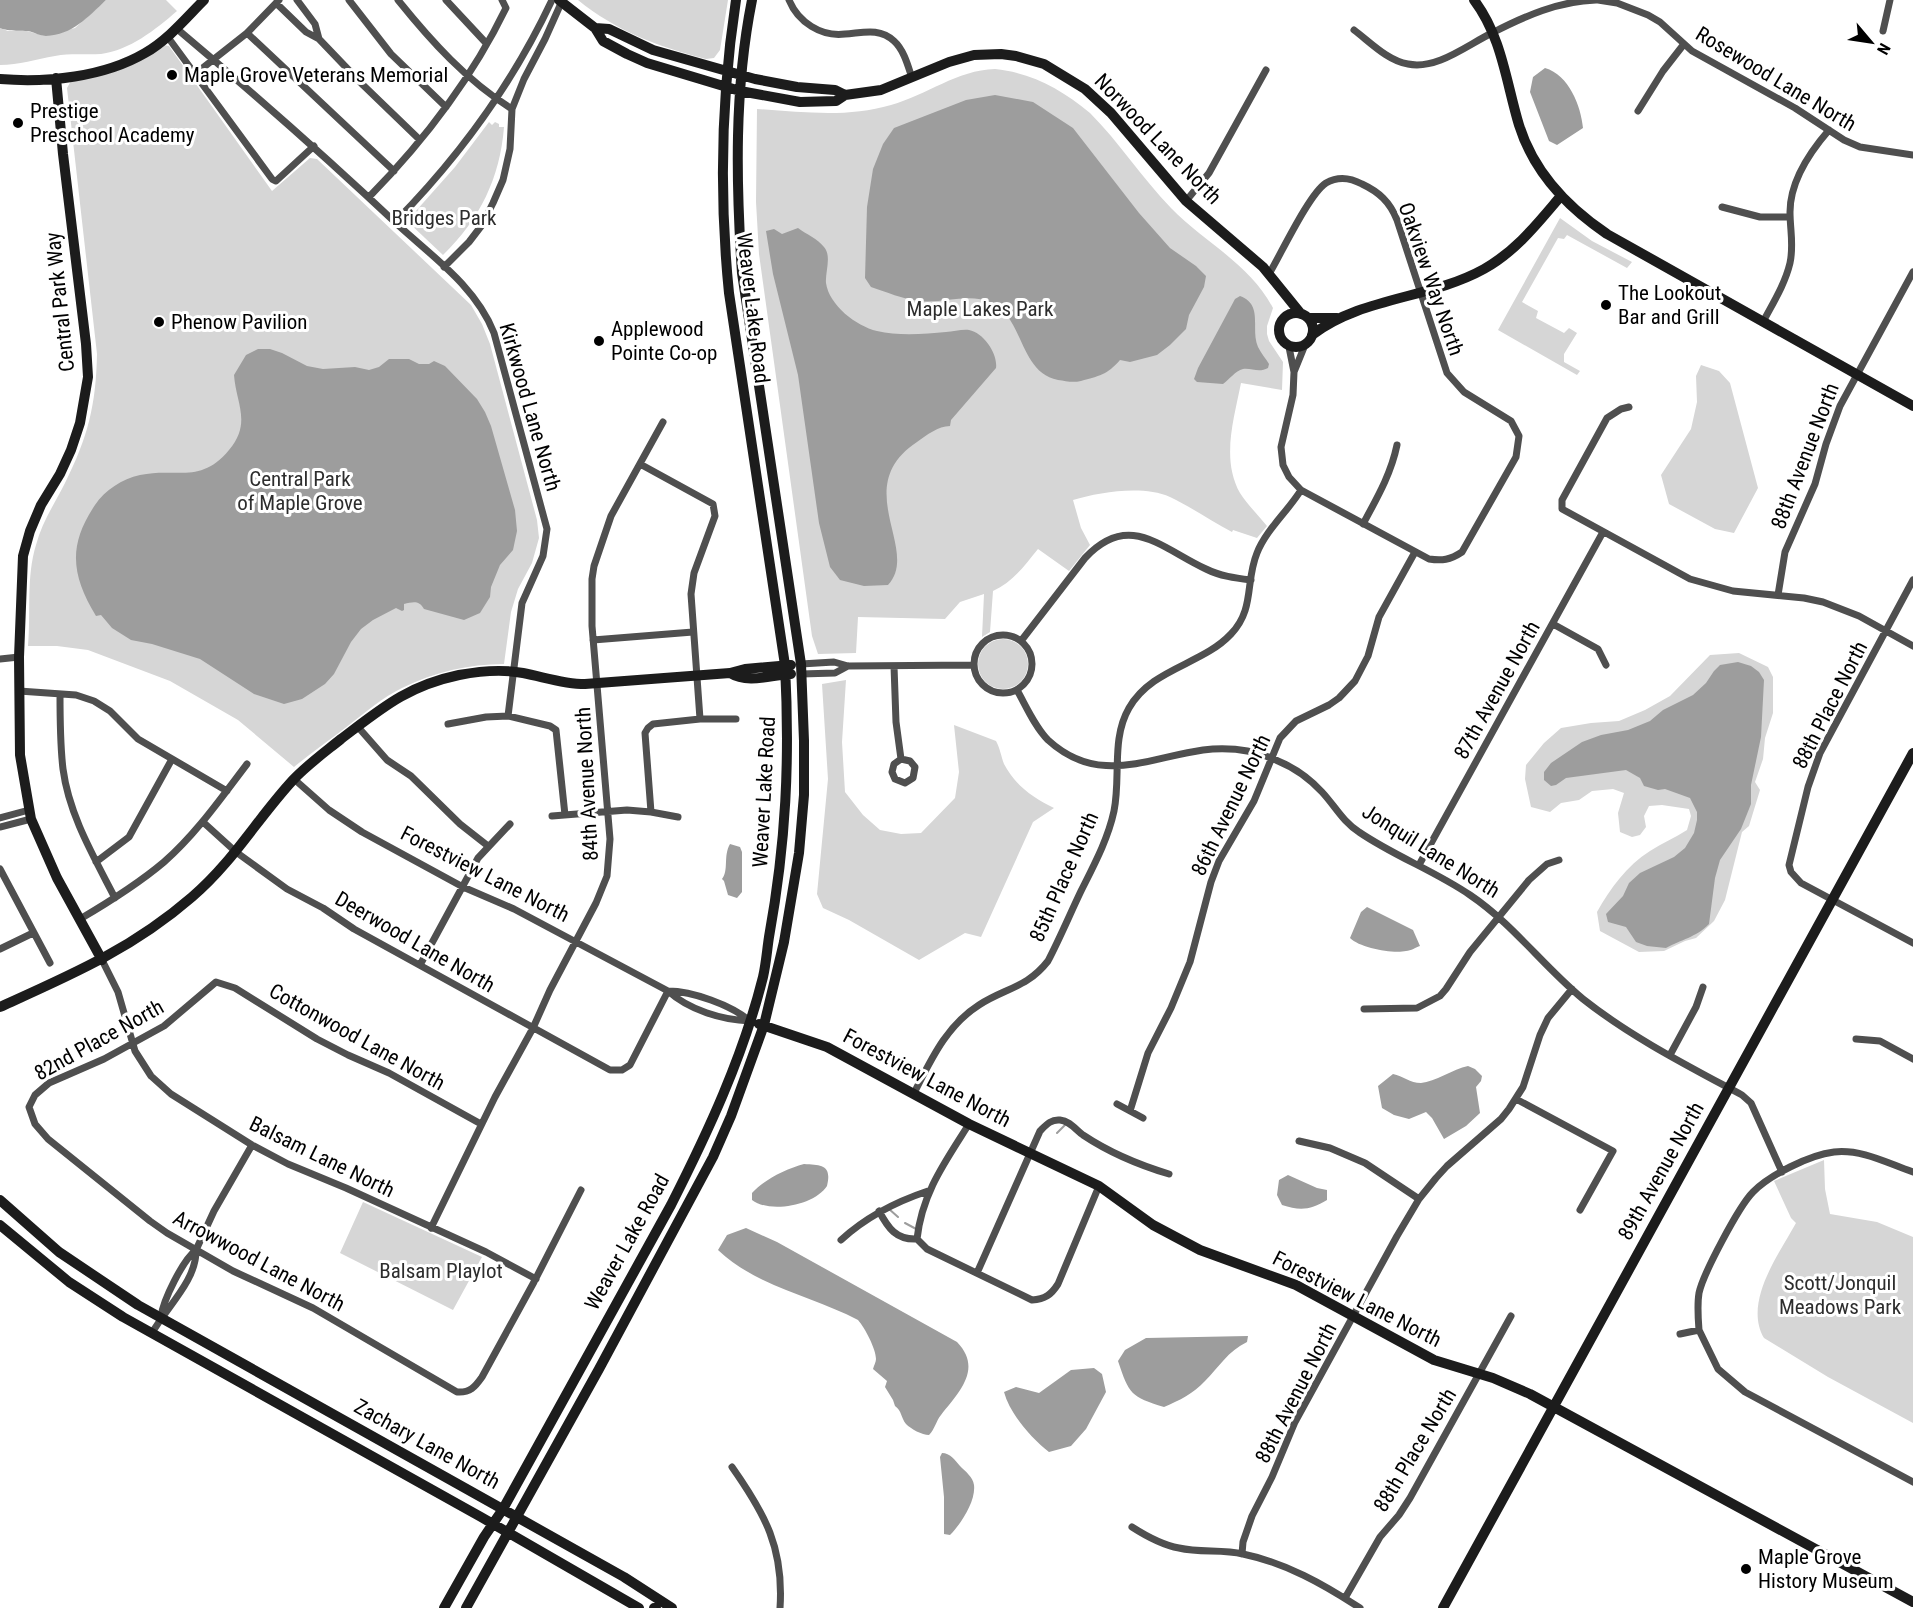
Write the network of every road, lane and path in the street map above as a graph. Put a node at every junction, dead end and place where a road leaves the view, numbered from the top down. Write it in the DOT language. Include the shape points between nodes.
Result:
graph roads {
  1 [pos="204,0"];
  2 [pos="297,0"];
  3 [pos="350,0"];
  4 [pos="398,0"];
  5 [pos="446,0"];
  6 [pos="502,0"];
  7 [pos="736,0"];
  8 [pos="752,0"];
  9 [pos="789,0"];
  10 [pos="1474,0"];
  11 [pos="1597,0"];
  12 [pos="1890,0"];
  13 [pos="559,1"];
  14 [pos="277,2"];
  15 [pos="176,28"];
  16 [pos="595,28"];
  17 [pos="1354,30"];
  18 [pos="1883,31"];
  19 [pos="1492,32"];
  20 [pos="247,33"];
  21 [pos="167,36"];
  22 [pos="319,39"];
  23 [pos="486,43"];
  24 [pos="1683,44"];
  25 [pos="214,60"];
  26 [pos="727,70"];
  27 [pos="1266,70"];
  28 [pos="195,74"];
  29 [pos="742,75"];
  30 [pos="467,76"];
  31 [pos="56,78"];
  32 [pos="912,78"];
  33 [pos="0,79"];
  34 [pos="725,86"];
  35 [pos="740,91"];
  36 [pos="845,95"];
  37 [pos="496,99"];
  38 [pos="446,107"];
  39 [pos="512,109"];
  40 [pos="1638,111"];
  41 [pos="1829,130"];
  42 [pos="420,140"];
  43 [pos="314,146"];
  44 [pos="1913,155"];
  45 [pos="394,171"];
  46 [pos="369,197"];
  47 [pos="1560,197"];
  48 [pos="1186,201"];
  49 [pos="1722,207"];
  50 [pos="1790,217"];
  51 [pos="395,222"];
  52 [pos="444,267"];
  53 [pos="1913,272"];
  54 [pos="1269,274"];
  55 [pos="1282,292"];
  56 [pos="1420,292"];
  57 [pos="1304,316"];
  58 [pos="1337,318"];
  59 [pos="1282,319"];
  60 [pos="1763,322"];
  61 [pos="1312,335"];
  62 [pos="1305,345"];
  63 [pos="1289,346"];
  64 [pos="1294,372"];
  65 [pos="1856,374"];
  66 [pos="1913,406"];
  67 [pos="1629,407"];
  68 [pos="663,422"];
  69 [pos="1397,445"];
  70 [pos="640,464"];
  71 [pos="1301,490"];
  72 [pos="1363,524"];
  73 [pos="1603,532"];
  74 [pos="1415,552"];
  75 [pos="1251,580"];
  76 [pos="1913,580"];
  77 [pos="1778,595"];
  78 [pos="1553,624"];
  79 [pos="1887,631"];
  80 [pos="693,632"];
  81 [pos="593,640"];
  82 [pos="1021,641"];
  83 [pos="1913,646"];
  84 [pos="19,657"];
  85 [pos="0,659"];
  86 [pos="974,665"];
  87 [pos="1606,665"];
  88 [pos="894,666"];
  89 [pos="801,669"];
  90 [pos="785,670"];
  91 [pos="513,672"];
  92 [pos="697,676"];
  93 [pos="596,684"];
  94 [pos="1017,690"];
  95 [pos="19,691"];
  96 [pos="60,694"];
  97 [pos="508,716"];
  98 [pos="700,719"];
  99 [pos="736,719"];
  100 [pos="448,724"];
  101 [pos="358,727"];
  102 [pos="1913,753"];
  103 [pos="1271,758"];
  104 [pos="172,759"];
  105 [pos="902,759"];
  106 [pos="247,764"];
  107 [pos="1117,767"];
  108 [pos="294,779"];
  109 [pos="227,791"];
  110 [pos="608,812"];
  111 [pos="651,812"];
  112 [pos="30,815"];
  113 [pos="565,815"];
  114 [pos="552,816"];
  115 [pos="678,817"];
  116 [pos="0,818"];
  117 [pos="203,822"];
  118 [pos="510,824"];
  119 [pos="0,828"];
  120 [pos="488,846"];
  121 [pos="236,852"];
  122 [pos="1559,860"];
  123 [pos="96,862"];
  124 [pos="1419,865"];
  125 [pos="0,869"];
  126 [pos="463,887"];
  127 [pos="114,898"];
  128 [pos="1832,899"];
  129 [pos="1499,917"];
  130 [pos="80,919"];
  131 [pos="33,933"];
  132 [pos="576,943"];
  133 [pos="1913,943"];
  134 [pos="0,949"];
  135 [pos="102,960"];
  136 [pos="50,963"];
  137 [pos="420,965"];
  138 [pos="216,982"];
  139 [pos="1703,987"];
  140 [pos="1572,989"];
  141 [pos="668,991"];
  142 [pos="0,1007"];
  143 [pos="1364,1009"];
  144 [pos="750,1021"];
  145 [pos="764,1025"];
  146 [pos="533,1028"];
  147 [pos="1856,1039"];
  148 [pos="132,1043"];
  149 [pos="1670,1055"];
  150 [pos="1913,1059"];
  151 [pos="1728,1088"];
  152 [pos="914,1094"];
  153 [pos="1516,1099"];
  154 [pos="1117,1104"];
  155 [pos="29,1107"];
  156 [pos="1130,1111"];
  157 [pos="1143,1118"];
  158 [pos="481,1124"];
  159 [pos="969,1124"];
  160 [pos="1299,1141"];
  161 [pos="252,1145"];
  162 [pos="1030,1154"];
  163 [pos="1782,1172"];
  164 [pos="1913,1172"];
  165 [pos="1169,1174"];
  166 [pos="1099,1186"];
  167 [pos="581,1190"];
  168 [pos="928,1191"];
  169 [pos="1419,1199"];
  170 [pos="0,1200"];
  171 [pos="1580,1210"];
  172 [pos="879,1211"];
  173 [pos="0,1225"];
  174 [pos="431,1228"];
  175 [pos="917,1239"];
  176 [pos="841,1240"];
  177 [pos="196,1250"];
  178 [pos="976,1273"];
  179 [pos="536,1279"];
  180 [pos="1353,1316"];
  181 [pos="1510,1316"];
  182 [pos="161,1317"];
  183 [pos="1699,1330"];
  184 [pos="152,1333"];
  185 [pos="1680,1334"];
  186 [pos="1478,1374"];
  187 [pos="1553,1407"];
  188 [pos="732,1467"];
  189 [pos="1913,1482"];
  190 [pos="503,1509"];
  191 [pos="517,1517"];
  192 [pos="493,1524"];
  193 [pos="1132,1527"];
  194 [pos="508,1533"];
  195 [pos="1242,1554"];
  196 [pos="1345,1598"];
  197 [pos="1913,1602"];
  198 [pos="444,1608"];
  199 [pos="466,1608"];
  200 [pos="639,1608"];
  201 [pos="672,1608"];
  202 [pos="780,1608"];
  203 [pos="1360,1608"];
  204 [pos="1443,1608"];
  1 -- 15 [label="street"];
  2 -- 22 [label="street" via="315,24"];
  3 -- 38 [label="street" via="391,54"];
  4 -- 30 [label="street"];
  5 -- 23 [label="street"];
  6 -- 23 [label="street" via="506,8"];
  7 -- 26 [label="street, Weaver Lake Road"];
  8 -- 29 [label="street, Weaver Lake Road"];
  9 -- 32 [label="street" via="799,17 821,32 846,34 868,30 893,40"];
  10 -- 19 [label="street"];
  11 -- 19 [label="street, Rosewood Lane North" via="1559,4"];
  11 -- 24 [label="street, Rosewood Lane North" via="1648,15"];
  12 -- 18 [label="street"];
  13 -- 16 [label="street, Norwood Lane North"];
  13 -- 37 [label="street"];
  13 -- 39 [label="street"];
  14 -- 20 [label="street"];
  14 -- 22 [label="street" via="306,32"];
  15 -- 21 [label="street"];
  15 -- 25 [label="street, Kirkwood Lane North"];
  16 -- 26 [label="street, Norwood Lane North" via="609,29 653,50"];
  16 -- 34 [label="street, Norwood Lane North" via="603,41 647,63"];
  17 -- 19 [label="street, Rosewood Lane North" via="1395,60 1417,65 1446,57"];
  19 -- 47 [label="street" via="1525,141 1539,170"];
  20 -- 25 [label="street"];
  20 -- 45 [label="street"];
  21 -- 28 [label="street"];
  21 -- 31 [label="street" via="119,65"];
  22 -- 42 [label="street"];
  23 -- 30 [label="street"];
  24 -- 40 [label="street"];
  24 -- 41 [label="street, Rosewood Lane North"];
  25 -- 28 [label="street"];
  25 -- 43 [label="street, Kirkwood Lane North"];
  26 -- 29 [label="street, Norwood Lane North"];
  26 -- 34 [label="street, Weaver Lake Road"];
  27 -- 48 [label="street" via="1209,173"];
  28 -- 43 [label="street" via="272,179 276,181"];
  29 -- 35 [label="street, Weaver Lake Road"];
  29 -- 36 [label="street, Norwood Lane North" via="775,84 835,90"];
  30 -- 37 [label="street"];
  30 -- 38 [label="street"];
  31 -- 33 [label="street"];
  31 -- 84 [label="street, Central Park Way" via="88,377 75,439 37,513 23,556"];
  32 -- 36 [label="street, Norwood Lane North" via="881,90"];
  32 -- 48 [label="street, Norwood Lane North" via="974,55 1009,55 1044,64 1085,89 1111,112"];
  34 -- 35 [label="street, Norwood Lane North"];
  34 -- 90 [label="street, Weaver Lake Road" via="722,184 728,283"];
  35 -- 36 [label="street, Norwood Lane North" via="810,102 836,101"];
  35 -- 89 [label="street, Weaver Lake Road" via="736,165 742,273"];
  37 -- 39 [label="street"];
  37 -- 51 [label="street" via="460,150"];
  38 -- 42 [label="street"];
  39 -- 52 [label="street" via="510,149 503,180 482,225"];
  41 -- 44 [label="street, Rosewood Lane North" via="1860,147"];
  41 -- 50 [label="street" via="1796,181"];
  42 -- 45 [label="street"];
  43 -- 46 [label="street, Kirkwood Lane North"];
  45 -- 46 [label="street"];
  46 -- 51 [label="street, Kirkwood Lane North"];
  47 -- 56 [label="street" via="1501,259 1461,279"];
  47 -- 60 [label="street" via="1607,234"];
  48 -- 54 [label="street, Norwood Lane North"];
  49 -- 50 [label="street" via="1760,217"];
  50 -- 60 [label="street" via="1790,262"];
  51 -- 52 [label="street, Kirkwood Lane North"];
  52 -- 91 [label="street, Kirkwood Lane North" via="472,294 489,319 547,529 543,555 522,603"];
  53 -- 65 [label="street, 88th Avenue North"];
  54 -- 55 [label="street, Norwood Lane North"];
  54 -- 56 [label="street, Oakview Way North" via="1313,196 1327,182 1349,179 1379,193 1393,211"];
  55 -- 57 [label="street, Norwood Lane North"];
  55 -- 59 [label="street"];
  56 -- 58 [label="street"];
  56 -- 74 [label="street, Oakview Way North" via="1442,364 1452,380 1510,421 1519,436 1516,457 1462,552 1441,561"];
  57 -- 58 [label="street"];
  57 -- 59 [label="street" via="1289,314"];
  57 -- 61 [label="street" via="1313,328"];
  58 -- 61 [label="street"];
  59 -- 63 [label="street" via="1279,334"];
  60 -- 65 [label="street"];
  61 -- 62 [label="street"];
  62 -- 63 [label="street"];
  62 -- 64 [label="street"];
  63 -- 64 [label="street"];
  64 -- 71 [label="street" via="1281,447 1283,465"];
  65 -- 66 [label="street"];
  65 -- 77 [label="street, 88th Avenue North" via="1832,424 1815,484 1785,552"];
  67 -- 73 [label="street" via="1607,418 1562,500 1562,508"];
  68 -- 70 [label="street, 84th Avenue North"];
  69 -- 72 [label="street" via="1393,466"];
  70 -- 80 [label="street" via="713,504 715,516 694,573"];
  70 -- 81 [label="street, 84th Avenue North" via="611,516 594,566 590,602"];
  71 -- 72 [label="street"];
  71 -- 75 [label="street, 85th Place North" via="1261,543"];
  72 -- 74 [label="street"];
  73 -- 77 [label="street" via="1690,579 1733,591"];
  73 -- 78 [label="street, 87th Avenue North"];
  74 -- 103 [label="street, 86th Avenue North" via="1379,616 1368,656 1355,681 1339,698 1287,729"];
  75 -- 82 [label="street" via="1229,577 1160,543 1126,535 1097,546"];
  75 -- 107 [label="street, 85th Place North" via="1247,607 1230,634 1156,679 1133,702 1123,721"];
  76 -- 79 [label="street, 88th Place North"];
  77 -- 79 [label="street" via="1823,602"];
  78 -- 87 [label="street" via="1598,649"];
  78 -- 124 [label="street, 87th Avenue North"];
  79 -- 83 [label="street"];
  79 -- 128 [label="street, 88th Place North" via="1820,753 1789,858 1795,878"];
  80 -- 81 [label="street"];
  80 -- 92 [label="street"];
  81 -- 93 [label="street, 84th Avenue North"];
  82 -- 86 [label="street" via="999,635 986,641 977,651"];
  82 -- 94 [label="street" via="1032,667 1030,676"];
  84 -- 85 [label="street"];
  84 -- 95 [label="street, Central Park Way"];
  86 -- 88 [label="street"];
  86 -- 94 [label="street" via="976,675 988,689 998,693"];
  88 -- 89 [label="street" via="848,666 835,673"];
  88 -- 105 [label="street"];
  89 -- 90 [label="street"];
  89 -- 145 [label="street, Weaver Lake Road" via="804,795 799,853 784,942"];
  90 -- 92 [label="street" via="745,669"];
  90 -- 144 [label="street, Weaver Lake Road" via="788,783 784,836 763,976"];
  91 -- 93 [label="street" via="564,683"];
  91 -- 97 [label="street, Kirkwood Lane North"];
  91 -- 101 [label="street" via="470,673 420,687 394,699"];
  92 -- 93 [label="street"];
  92 -- 98 [label="street"];
  93 -- 110 [label="street, 84th Avenue North"];
  94 -- 107 [label="street, Jonquil Lane North" via="1047,738 1064,753"];
  95 -- 96 [label="street"];
  95 -- 112 [label="street, Central Park Way" via="20,755"];
  96 -- 104 [label="street" via="76,695 102,705 138,739"];
  96 -- 123 [label="street" via="63,770 81,830"];
  97 -- 100 [label="street"];
  97 -- 113 [label="street" via="556,730"];
  98 -- 99 [label="street"];
  98 -- 111 [label="street" via="653,724 645,733"];
  101 -- 108 [label="street"];
  101 -- 120 [label="street" via="387,760 411,776"];
  102 -- 128 [label="street, 89th Avenue North"];
  103 -- 107 [label="street, Jonquil Lane North" via="1241,750 1214,749"];
  103 -- 124 [label="street, Jonquil Lane North" via="1310,780 1358,832"];
  103 -- 156 [label="street, 86th Avenue North" via="1254,801 1210,882 1190,962 1148,1053"];
  104 -- 109 [label="street"];
  104 -- 123 [label="street" via="129,837"];
  106 -- 109 [label="street"];
  107 -- 152 [label="street, 85th Place North" via="1114,811 1104,841 1048,961 1026,982 982,1003 957,1022 938,1046"];
  108 -- 121 [label="street"];
  108 -- 126 [label="street, Forestview Lane North" via="345,821"];
  109 -- 117 [label="street"];
  110 -- 111 [label="street"];
  110 -- 113 [label="street"];
  110 -- 132 [label="street, 84th Avenue North" via="609,870"];
  111 -- 115 [label="street"];
  112 -- 116 [label="street"];
  112 -- 119 [label="street"];
  112 -- 130 [label="street, Central Park Way"];
  113 -- 114 [label="street"];
  117 -- 121 [label="street, Deerwood Lane North"];
  117 -- 127 [label="street" via="164,862"];
  118 -- 120 [label="street"];
  120 -- 126 [label="street"];
  121 -- 135 [label="street" via="193,896"];
  121 -- 137 [label="street, Deerwood Lane North" via="287,889"];
  122 -- 129 [label="street" via="1537,872"];
  123 -- 127 [label="street"];
  124 -- 129 [label="street, Jonquil Lane North"];
  125 -- 131 [label="street"];
  126 -- 132 [label="street, Forestview Lane North"];
  126 -- 137 [label="street"];
  127 -- 130 [label="street"];
  128 -- 133 [label="street, 88th Place North"];
  128 -- 151 [label="street, 89th Avenue North"];
  129 -- 140 [label="street, Jonquil Lane North"];
  129 -- 143 [label="street" via="1434,1000 1417,1008"];
  130 -- 135 [label="street, Central Park Way"];
  131 -- 134 [label="street"];
  131 -- 136 [label="street"];
  132 -- 141 [label="street, Forestview Lane North"];
  132 -- 146 [label="street, 84th Avenue North"];
  135 -- 142 [label="street"];
  135 -- 148 [label="street, Balsam Lane North" via="118,992"];
  137 -- 146 [label="street, Deerwood Lane North"];
  138 -- 148 [label="street, 82nd Place North" via="164,1026"];
  138 -- 158 [label="street, Cottonwood Lane North" via="235,988 317,1039"];
  139 -- 149 [label="street"];
  140 -- 149 [label="street, Jonquil Lane North" via="1601,1013"];
  140 -- 153 [label="street, 88th Avenue North" via="1539,1035 1530,1069"];
  141 -- 144 [label="street, Forestview Lane North" via="688,993"];
  141 -- 144 [label="street, Forestview Lane North" via="686,1004 725,1019"];
  141 -- 146 [label="street, Deerwood Lane North" via="630,1065 622,1070 610,1070"];
  144 -- 145 [label="street, Forestview Lane North"];
  144 -- 190 [label="street, Weaver Lake Road" via="692,1164"];
  145 -- 152 [label="street, Forestview Lane North" via="827,1047"];
  145 -- 191 [label="street, Weaver Lake Road" via="713,1157"];
  146 -- 158 [label="street, 84th Avenue North"];
  147 -- 150 [label="street" via="1880,1041"];
  148 -- 155 [label="street, 82nd Place North" via="49,1083 35,1095"];
  148 -- 161 [label="street, Balsam Lane North" via="158,1084"];
  149 -- 151 [label="street, Jonquil Lane North"];
  151 -- 163 [label="street, Jonquil Lane North" via="1751,1103"];
  151 -- 187 [label="street, 89th Avenue North"];
  152 -- 159 [label="street, Forestview Lane North"];
  153 -- 169 [label="street, 88th Avenue North" via="1501,1119 1447,1166"];
  153 -- 171 [label="street" via="1613,1151"];
  154 -- 156 [label="street"];
  155 -- 177 [label="street, Arrowwood Lane North" via="48,1139 150,1221"];
  156 -- 157 [label="street"];
  158 -- 174 [label="street, 84th Avenue North"];
  159 -- 162 [label="street, Forestview Lane North"];
  159 -- 168 [label="street"];
  160 -- 169 [label="street" via="1330,1148 1365,1163"];
  161 -- 174 [label="street, Balsam Lane North"];
  161 -- 177 [label="street"];
  162 -- 165 [label="street" via="1040,1131 1060,1120 1127,1160"];
  162 -- 166 [label="street, Forestview Lane North"];
  162 -- 178 [label="street"];
  163 -- 164 [label="street" via="1833,1152 1861,1153"];
  163 -- 183 [label="street" via="1751,1194 1707,1272 1699,1294"];
  166 -- 178 [label="street" via="1052,1294 1032,1300"];
  166 -- 180 [label="street, Forestview Lane North" via="1174,1238 1212,1256 1280,1278"];
  167 -- 179 [label="street"];
  168 -- 172 [label="street"];
  168 -- 175 [label="street"];
  169 -- 180 [label="street, 88th Avenue North"];
  170 -- 182 [label="street, Zachary Lane North" via="66,1257"];
  172 -- 175 [label="street" via="897,1235"];
  172 -- 176 [label="street"];
  173 -- 184 [label="street, Zachary Lane North" via="69,1282"];
  174 -- 179 [label="street, Balsam Lane North"];
  175 -- 178 [label="street" via="927,1249"];
  177 -- 179 [label="street, Arrowwood Lane North" via="313,1308 457,1392 468,1392 482,1377"];
  177 -- 182 [label="street" via="184,1284 171,1308"];
  180 -- 186 [label="street, Forestview Lane North" via="1434,1360"];
  180 -- 195 [label="street, 88th Avenue North" via="1295,1422 1249,1522"];
  181 -- 186 [label="street, 88th Place North"];
  182 -- 184 [label="street"];
  182 -- 190 [label="street, Zachary Lane North"];
  183 -- 185 [label="street"];
  183 -- 189 [label="street" via="1718,1369 1745,1392"];
  184 -- 192 [label="street, Zachary Lane North"];
  186 -- 187 [label="street, Forestview Lane North" via="1511,1385"];
  186 -- 196 [label="street, 88th Place North" via="1410,1498 1380,1537"];
  187 -- 197 [label="street, Forestview Lane North"];
  187 -- 204 [label="street, 89th Avenue North"];
  188 -- 202 [label="street" via="763,1514 774,1542"];
  190 -- 191 [label="street, Zachary Lane North"];
  190 -- 192 [label="street, Weaver Lake Road"];
  191 -- 194 [label="street, Weaver Lake Road"];
  191 -- 201 [label="street, Zachary Lane North"];
  192 -- 194 [label="street, Zachary Lane North"];
  192 -- 198 [label="street, Weaver Lake Road"];
  193 -- 195 [label="street" via="1179,1548"];
  194 -- 199 [label="street, Weaver Lake Road"];
  194 -- 200 [label="street, Zachary Lane North"];
  195 -- 196 [label="street" via="1288,1567"];
  196 -- 203 [label="street"];
}
